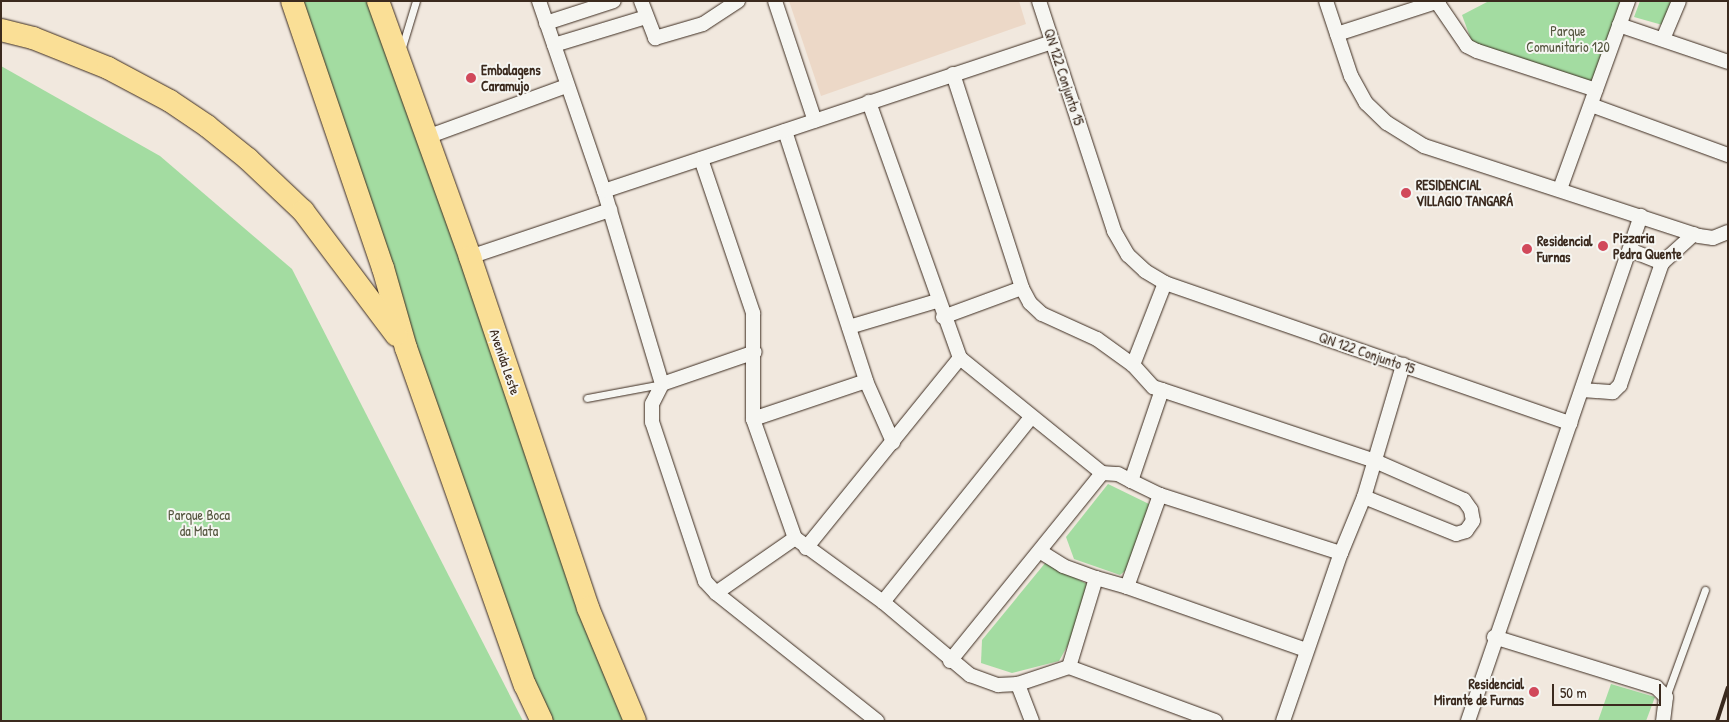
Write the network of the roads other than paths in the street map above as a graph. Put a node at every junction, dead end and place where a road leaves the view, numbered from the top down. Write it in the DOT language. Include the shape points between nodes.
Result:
graph roads {
  1 [pos="292,1"];
  2 [pos="378,1"];
  3 [pos="539,1"];
  4 [pos="614,1"];
  5 [pos="641,1"];
  6 [pos="738,1"];
  7 [pos="775,1"];
  8 [pos="1039,1"];
  9 [pos="1326,1"];
  10 [pos="1628,1"];
  11 [pos="1679,1"];
  12 [pos="417,2"];
  13 [pos="1438,2"];
  14 [pos="646,17"];
  15 [pos="546,23"];
  16 [pos="1619,25"];
  17 [pos="1,30"];
  18 [pos="1337,34"];
  19 [pos="1663,39"];
  20 [pos="1052,42"];
  21 [pos="554,45"];
  22 [pos="399,57"];
  23 [pos="1728,62"];
  24 [pos="953,74"];
  25 [pos="566,86"];
  26 [pos="1596,90"];
  27 [pos="870,102"];
  28 [pos="1591,105"];
  29 [pos="815,121"];
  30 [pos="785,131"];
  31 [pos="427,137"];
  32 [pos="1728,155"];
  33 [pos="701,159"];
  34 [pos="1560,189"];
  35 [pos="604,191"];
  36 [pos="610,210"];
  37 [pos="1641,216"];
  38 [pos="1728,232"];
  39 [pos="1694,234"];
  40 [pos="1630,250"];
  41 [pos="470,257"];
  42 [pos="1662,263"];
  43 [pos="1165,283"];
  44 [pos="1022,288"];
  45 [pos="937,301"];
  46 [pos="943,317"];
  47 [pos="849,327"];
  48 [pos="406,348"];
  49 [pos="755,352"];
  50 [pos="960,358"];
  51 [pos="1133,365"];
  52 [pos="1403,366"];
  53 [pos="866,381"];
  54 [pos="662,384"];
  55 [pos="1162,390"];
  56 [pos="1582,390"];
  57 [pos="587,398"];
  58 [pos="1031,417"];
  59 [pos="753,419"];
  60 [pos="1570,423"];
  61 [pos="894,442"];
  62 [pos="1375,461"];
  63 [pos="1102,473"];
  64 [pos="1131,481"];
  65 [pos="1160,495"];
  66 [pos="1364,497"];
  67 [pos="795,538"];
  68 [pos="806,548"];
  69 [pos="1041,552"];
  70 [pos="1341,552"];
  71 [pos="1096,578"];
  72 [pos="1127,587"];
  73 [pos="1706,590"];
  74 [pos="716,593"];
  75 [pos="882,602"];
  76 [pos="1494,637"];
  77 [pos="1306,650"];
  78 [pos="950,661"];
  79 [pos="1069,667"];
  80 [pos="1018,684"];
  81 [pos="1666,697"];
  82 [pos="542,721"];
  83 [pos="635,721"];
  84 [pos="877,721"];
  85 [pos="1032,721"];
  86 [pos="1216,721"];
  87 [pos="1283,721"];
  88 [pos="1468,721"];
  89 [pos="1663,721"];
  1 -- 48 [label="main road" via="383,268"];
  2 -- 22 [label="main road, Avenida Leste"];
  3 -- 15 [label="street"];
  4 -- 15 [label="street"];
  5 -- 14 [label="street"];
  6 -- 14 [label="street" via="703,24 655,38"];
  7 -- 29 [label="street"];
  8 -- 20 [label="street, QN 122 Conjunto 15"];
  9 -- 18 [label="street"];
  10 -- 16 [label="street"];
  11 -- 19 [label="street"];
  12 -- 22 [label="lane"];
  13 -- 18 [label="street"];
  13 -- 26 [label="street" via="1467,46 1477,52"];
  14 -- 21 [label="street"];
  15 -- 21 [label="street"];
  16 -- 19 [label="street"];
  16 -- 26 [label="street"];
  17 -- 48 [label="main road" via="33,38 108,68 170,101 207,126 303,211"];
  18 -- 34 [label="street" via="1351,76 1366,103 1387,123 1424,146"];
  19 -- 23 [label="street"];
  20 -- 24 [label="street"];
  20 -- 43 [label="street, QN 122 Conjunto 15" via="1114,231 1128,255"];
  21 -- 25 [label="street"];
  22 -- 31 [label="main road, Avenida Leste"];
  24 -- 27 [label="street"];
  24 -- 44 [label="street"];
  25 -- 31 [label="street"];
  25 -- 35 [label="street"];
  26 -- 28 [label="street"];
  27 -- 29 [label="street"];
  27 -- 45 [label="street"];
  28 -- 32 [label="street"];
  28 -- 34 [label="street"];
  29 -- 30 [label="street"];
  30 -- 33 [label="street"];
  30 -- 47 [label="street"];
  31 -- 41 [label="main road, Avenida Leste"];
  33 -- 35 [label="street"];
  33 -- 49 [label="street" via="753,313"];
  34 -- 37 [label="street"];
  35 -- 36 [label="street"];
  36 -- 41 [label="street"];
  36 -- 54 [label="street"];
  37 -- 39 [label="street"];
  37 -- 40 [label="street"];
  38 -- 39 [label="street" via="1713,238"];
  39 -- 42 [label="street"];
  40 -- 42 [label="street"];
  40 -- 56 [label="street"];
  41 -- 83 [label="main road, Avenida Leste" via="588,608"];
  42 -- 56 [label="street" via="1620,386 1613,392"];
  43 -- 51 [label="street"];
  43 -- 52 [label="street, QN 122 Conjunto 15"];
  44 -- 46 [label="street"];
  44 -- 51 [label="street" via="1035,310 1080,329"];
  45 -- 46 [label="street"];
  45 -- 47 [label="street"];
  46 -- 50 [label="street"];
  47 -- 53 [label="street"];
  48 -- 82 [label="main road" via="525,686"];
  49 -- 54 [label="street"];
  49 -- 59 [label="street"];
  50 -- 58 [label="street"];
  50 -- 61 [label="street"];
  51 -- 55 [label="street" via="1153,387"];
  52 -- 60 [label="street, QN 122 Conjunto 15"];
  52 -- 62 [label="street"];
  53 -- 59 [label="street"];
  53 -- 61 [label="street"];
  54 -- 57 [label="lane"];
  54 -- 74 [label="street" via="652,404 652,422 705,581"];
  55 -- 62 [label="street"];
  55 -- 64 [label="street"];
  56 -- 60 [label="street"];
  58 -- 63 [label="street"];
  58 -- 75 [label="street"];
  59 -- 67 [label="street"];
  60 -- 76 [label="street"];
  61 -- 68 [label="street"];
  62 -- 66 [label="street"];
  62 -- 66 [label="street" via="1464,500 1473,521 1466,531 1456,534"];
  63 -- 64 [label="street" via="1118,474"];
  63 -- 69 [label="street"];
  64 -- 65 [label="street"];
  65 -- 70 [label="street"];
  65 -- 72 [label="street"];
  66 -- 70 [label="street"];
  67 -- 68 [label="street"];
  67 -- 74 [label="street"];
  68 -- 75 [label="street"];
  69 -- 71 [label="street" via="1063,566"];
  69 -- 78 [label="street"];
  70 -- 77 [label="street"];
  71 -- 72 [label="street"];
  71 -- 79 [label="street"];
  72 -- 77 [label="street"];
  73 -- 81 [label="lane"];
  74 -- 84 [label="street"];
  75 -- 78 [label="street"];
  76 -- 81 [label="street" via="1656,687"];
  76 -- 88 [label="street"];
  77 -- 87 [label="street"];
  78 -- 80 [label="street" via="983,681 998,685"];
  79 -- 80 [label="street"];
  79 -- 86 [label="street"];
  80 -- 85 [label="street"];
  81 -- 89 [label="street"];
}
